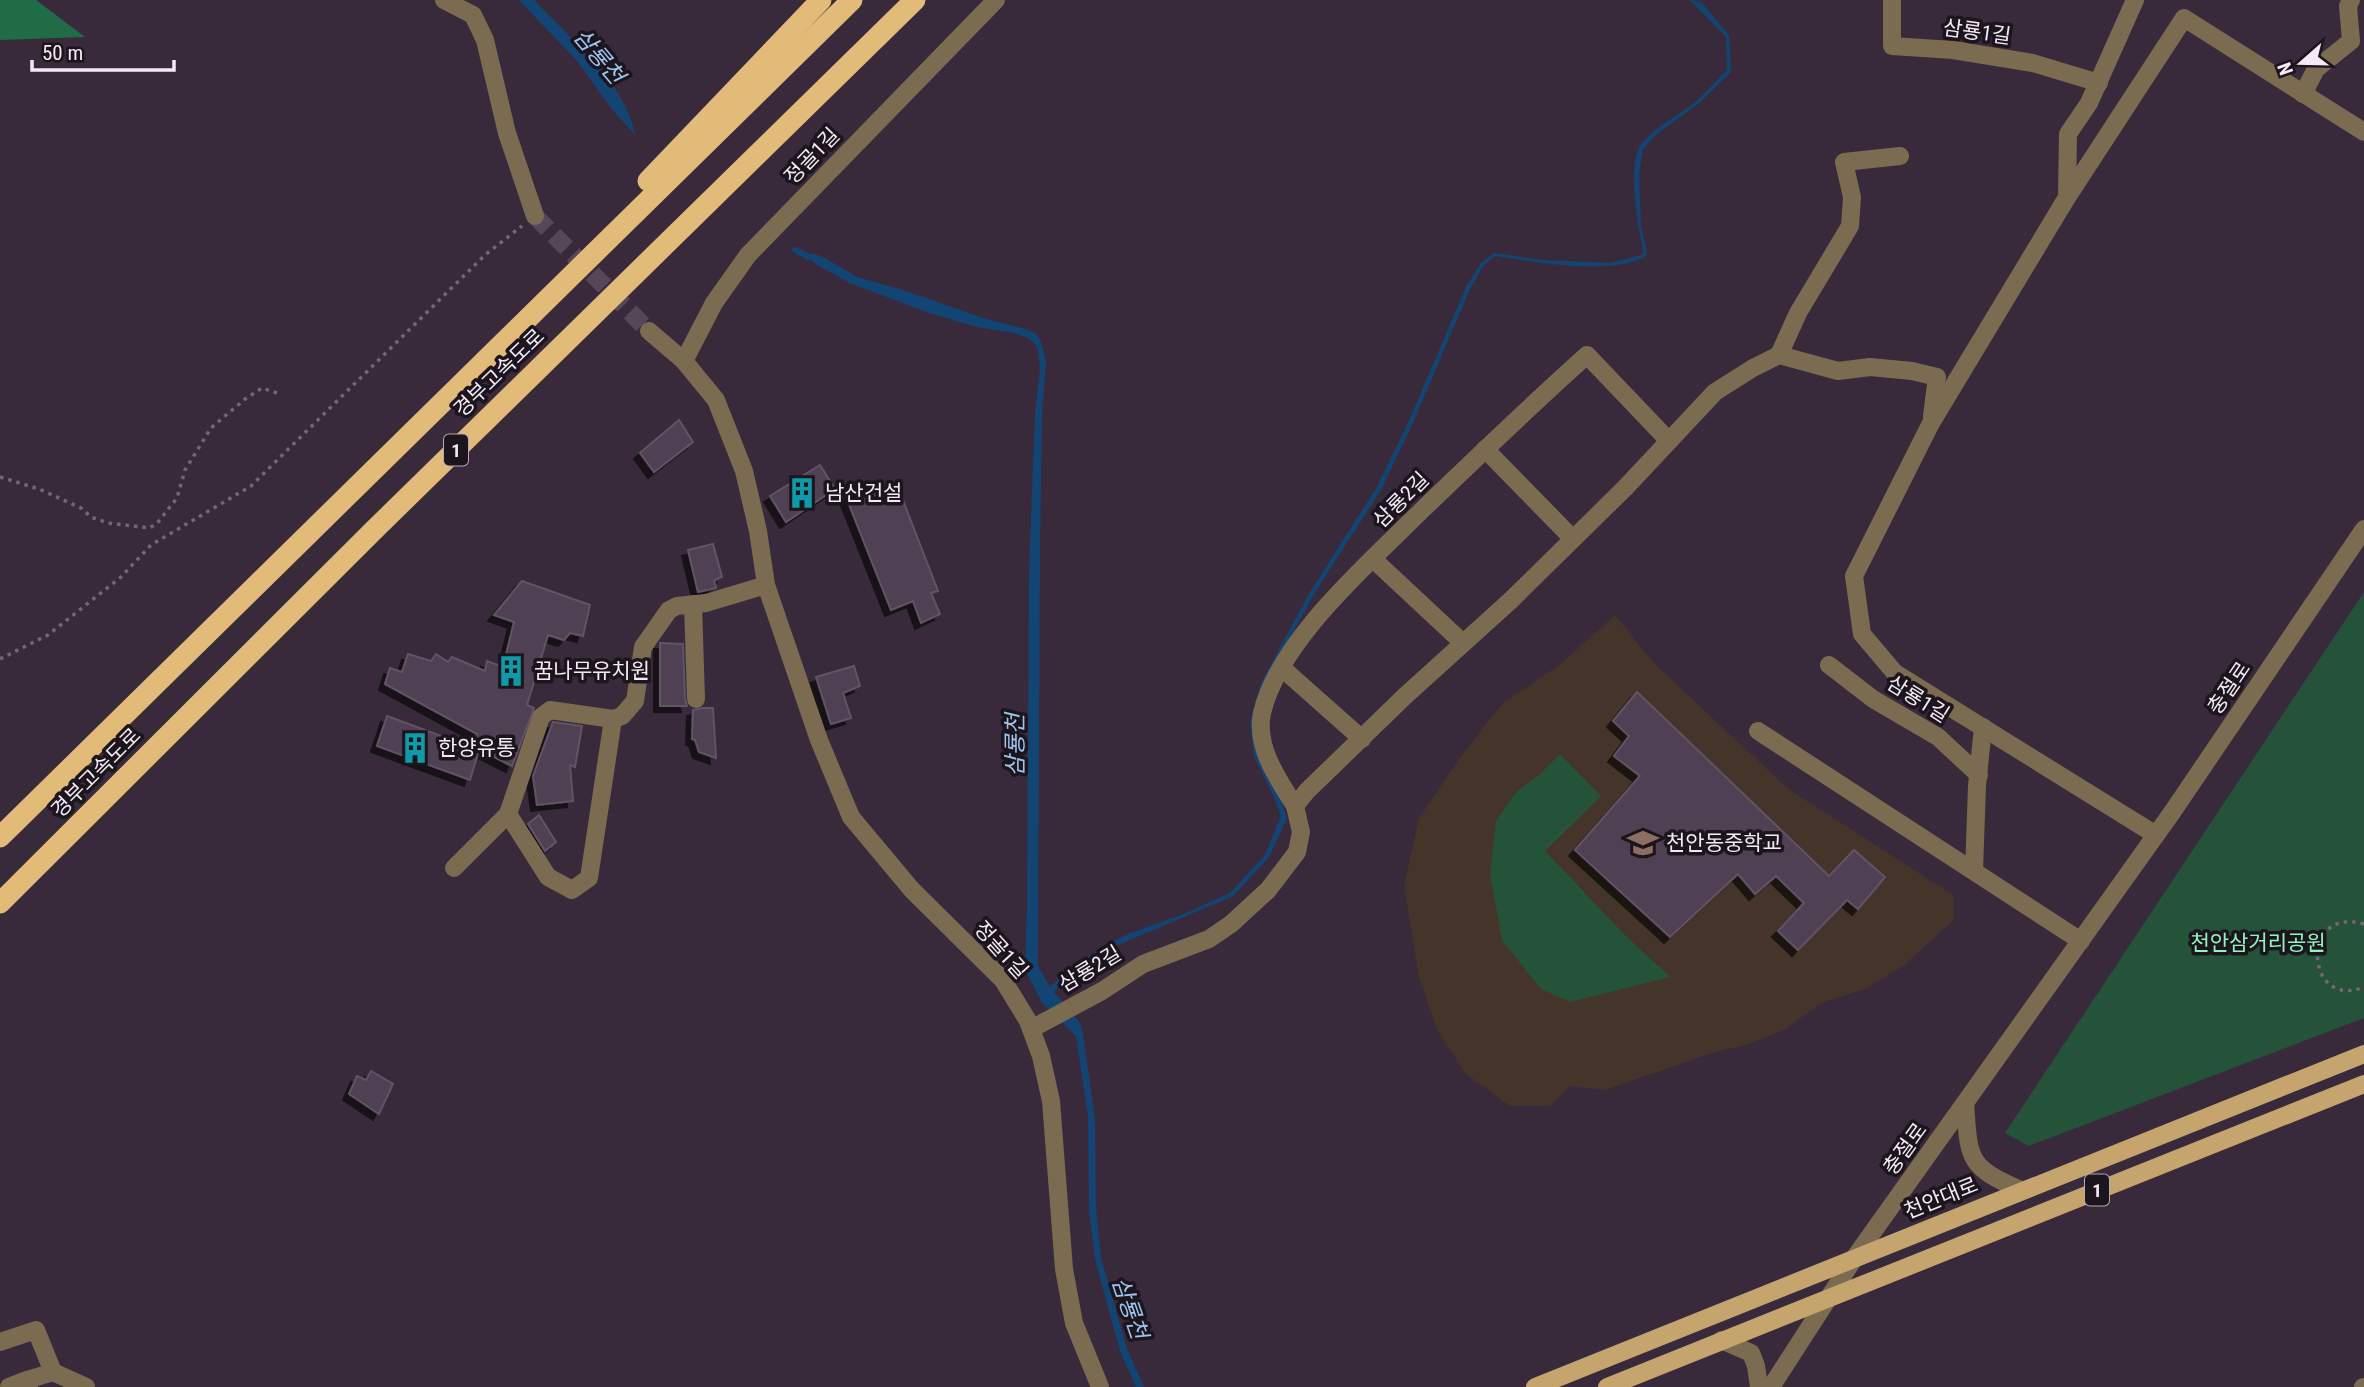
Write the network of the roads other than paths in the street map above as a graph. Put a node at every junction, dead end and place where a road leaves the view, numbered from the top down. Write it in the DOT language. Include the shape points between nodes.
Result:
graph roads {
  1 [pos="443,0"];
  2 [pos="821,0"];
  3 [pos="852,0"];
  4 [pos="915,0"];
  5 [pos="996,0"];
  6 [pos="1892,0"];
  7 [pos="2135,0"];
  8 [pos="2351,0"];
  9 [pos="2099,83"];
  10 [pos="2303,94"];
  11 [pos="2364,132"];
  12 [pos="1900,156"];
  13 [pos="2066,199"];
  14 [pos="535,216"];
  15 [pos="649,331"];
  16 [pos="1779,355"];
  17 [pos="684,361"];
  18 [pos="1931,423"];
  19 [pos="1669,441"];
  20 [pos="1485,449"];
  21 [pos="335,506"];
  22 [pos="2364,529"];
  23 [pos="1573,539"];
  24 [pos="1373,559"];
  25 [pos="766,584"];
  26 [pos="693,604"];
  27 [pos="1463,643"];
  28 [pos="1829,665"];
  29 [pos="1282,668"];
  30 [pos="696,699"];
  31 [pos="613,719"];
  32 [pos="1983,727"];
  33 [pos="1758,731"];
  34 [pos="1362,739"];
  35 [pos="1979,775"];
  36 [pos="1295,806"];
  37 [pos="508,814"];
  38 [pos="2156,835"];
  39 [pos="0,837"];
  40 [pos="454,868"];
  41 [pos="1974,871"];
  42 [pos="0,903"];
  43 [pos="2081,941"];
  44 [pos="1031,1029"];
  45 [pos="2364,1054"];
  46 [pos="2364,1084"];
  47 [pos="1965,1103"];
  48 [pos="2021,1190"];
  49 [pos="1855,1257"];
  50 [pos="1830,1296"];
  51 [pos="1721,1340"];
  52 [pos="0,1342"];
  53 [pos="53,1372"];
  54 [pos="28,1384"];
  55 [pos="9,1387"];
  56 [pos="86,1387"];
  57 [pos="1100,1387"];
  58 [pos="1535,1387"];
  59 [pos="1607,1387"];
  60 [pos="1759,1387"];
  61 [pos="1771,1387"];
  1 -- 14 [label="street" via="473,15 485,40 507,133"];
  2 -- 21 [label="highway"];
  3 -- 21 [label="highway, 경부고속도로 / 1"];
  4 -- 42 [label="highway, 경부고속도로 / 1"];
  5 -- 17 [label="street, 정골1길" via="748,255 714,303"];
  6 -- 9 [label="street, 삼룡1길" via="1892,46 2033,63"];
  7 -- 9 [label="street"];
  8 -- 10 [label="street" via="2351,41 2316,69"];
  9 -- 13 [label="street" via="2068,134"];
  10 -- 11 [label="street"];
  10 -- 13 [label="street" via="2184,18"];
  12 -- 16 [label="street" via="1844,162 1852,197 1850,226 1798,313"];
  13 -- 18 [label="street"];
  15 -- 17 [label="street, 정골1길"];
  16 -- 18 [label="street" via="1838,371 1871,367 1937,377"];
  16 -- 19 [label="street" via="1715,392"];
  17 -- 25 [label="street, 정골1길" via="716,400 744,471"];
  18 -- 32 [label="street" via="1854,576 1861,634 1895,673"];
  19 -- 20 [label="street, 삼룡2길" via="1587,355"];
  19 -- 23 [label="street"];
  20 -- 23 [label="street"];
  20 -- 24 [label="street, 삼룡2길"];
  21 -- 39 [label="highway, 경부고속도로 / 1"];
  22 -- 38 [label="street, 충절로"];
  23 -- 27 [label="street"];
  24 -- 27 [label="street"];
  24 -- 29 [label="street, 삼룡2길" via="1327,606"];
  25 -- 26 [label="street"];
  25 -- 44 [label="street, 정골1길" via="819,740 851,817 912,890 1003,980"];
  26 -- 30 [label="street"];
  26 -- 31 [label="street" via="669,610 659,622 643,648 635,701"];
  27 -- 34 [label="street"];
  28 -- 35 [label="street, 삼룡1길" via="1873,699 1938,737"];
  29 -- 34 [label="street"];
  29 -- 36 [label="street, 삼룡2길" via="1262,715 1262,744"];
  31 -- 37 [label="street" via="550,710 541,717"];
  31 -- 37 [label="street" via="589,878 572,890 548,877"];
  32 -- 35 [label="street"];
  32 -- 38 [label="street"];
  33 -- 41 [label="street"];
  34 -- 36 [label="street"];
  35 -- 41 [label="street"];
  36 -- 44 [label="street, 삼룡2길" via="1301,832 1297,852 1268,890 1231,925 1209,939 1143,964"];
  37 -- 40 [label="street"];
  38 -- 43 [label="street, 충절로"];
  41 -- 43 [label="street"];
  43 -- 47 [label="street, 충절로"];
  44 -- 57 [label="street, 정골1길" via="1051,1101 1064,1269 1074,1323"];
  45 -- 48 [label="main road, 천안대로 / 1"];
  46 -- 50 [label="main road, 1"];
  47 -- 48 [label="street" via="1972,1158 1992,1177"];
  47 -- 49 [label="street, 충절로"];
  48 -- 49 [label="main road, 천안대로 / 1"];
  49 -- 50 [label="street, 충절로"];
  49 -- 58 [label="main road, 천안대로 / 1"];
  50 -- 51 [label="main road, 1"];
  50 -- 61 [label="street, 충절로"];
  51 -- 59 [label="main road, 1"];
  51 -- 60 [label="street" via="1751,1353"];
  52 -- 53 [label="street" via="36,1330"];
  53 -- 54 [label="street"];
  53 -- 56 [label="street"];
  54 -- 55 [label="street"];
}
